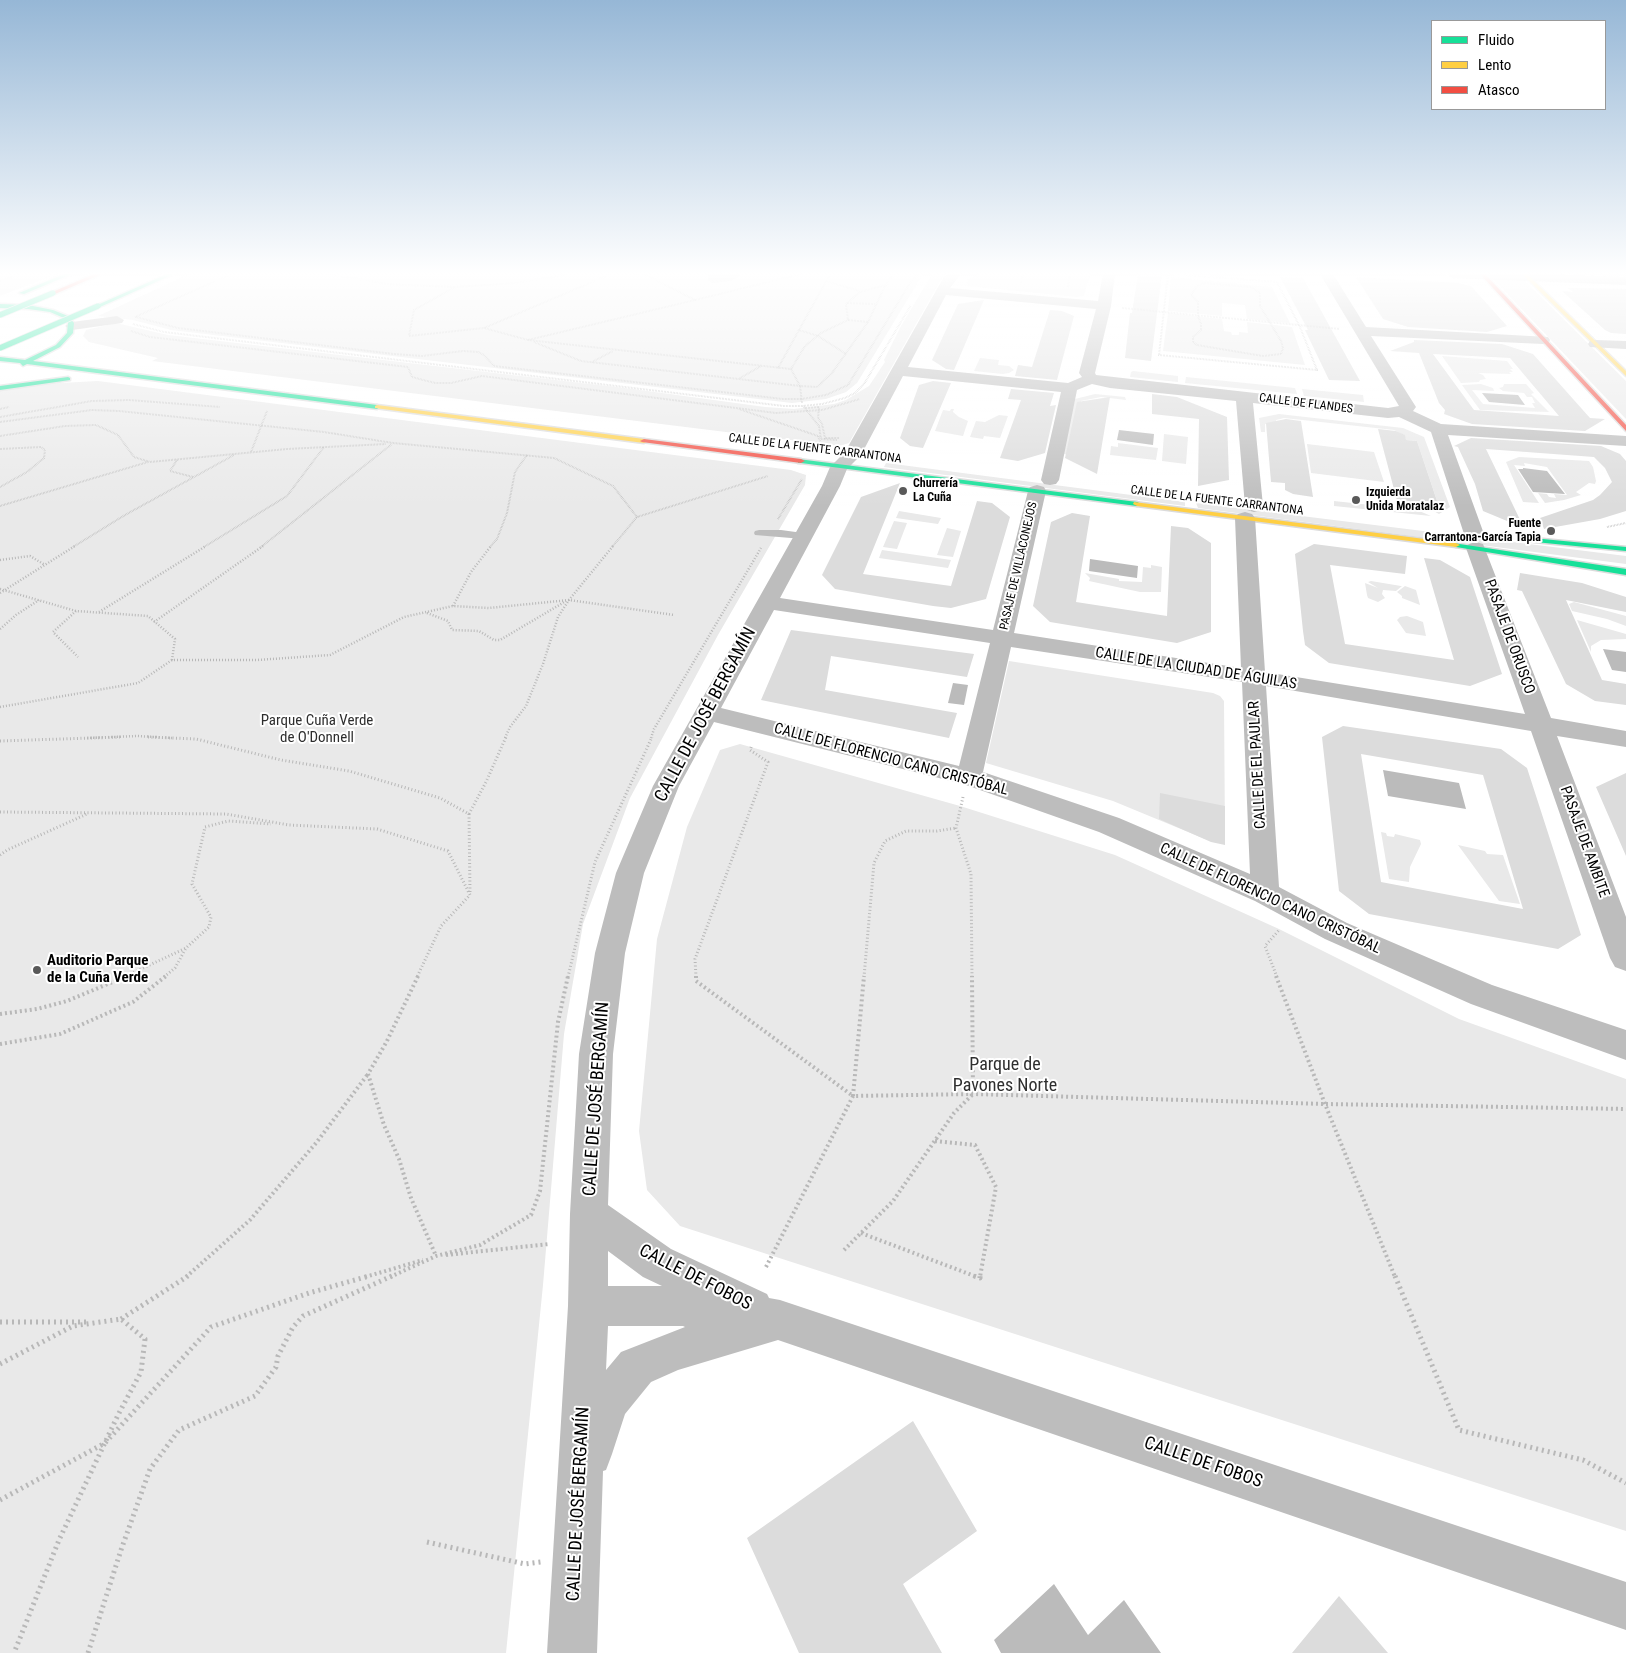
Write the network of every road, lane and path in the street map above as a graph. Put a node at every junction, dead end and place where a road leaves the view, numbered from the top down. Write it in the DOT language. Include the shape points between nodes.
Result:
graph roads {
  1 [pos="40,351"];
  2 [pos="268,351"];
  3 [pos="324,351"];
  4 [pos="370,351"];
  5 [pos="454,351"];
  6 [pos="458,351"];
  7 [pos="556,351"];
  8 [pos="613,351"];
  9 [pos="625,351"];
  10 [pos="787,351"];
  11 [pos="802,351"];
  12 [pos="842,351"];
  13 [pos="848,351"];
  14 [pos="869,351"];
  15 [pos="883,351"];
  16 [pos="909,351"];
  17 [pos="1093,351"];
  18 [pos="1159,351"];
  19 [pos="1234,351"];
  20 [pos="1282,351"];
  21 [pos="1309,351"];
  22 [pos="1374,351"];
  23 [pos="1553,351"];
  24 [pos="1602,351"];
  25 [pos="48,352"];
  26 [pos="68,354"];
  27 [pos="846,354"];
  28 [pos="0,359"];
  29 [pos="26,362"];
  30 [pos="592,362"];
  31 [pos="762,366"];
  32 [pos="778,368"];
  33 [pos="791,369"];
  34 [pos="4,371"];
  35 [pos="898,371"];
  36 [pos="1626,374"];
  37 [pos="150,376"];
  38 [pos="740,378"];
  39 [pos="1091,379"];
  40 [pos="864,384"];
  41 [pos="800,386"];
  42 [pos="0,388"];
  43 [pos="1070,388"];
  44 [pos="1244,397"];
  45 [pos="803,404"];
  46 [pos="223,407"];
  47 [pos="736,408"];
  48 [pos="267,410"];
  49 [pos="818,410"];
  50 [pos="808,412"];
  51 [pos="1401,412"];
  52 [pos="0,417"];
  53 [pos="0,422"];
  54 [pos="262,426"];
  55 [pos="1438,429"];
  56 [pos="1626,429"];
  57 [pos="0,436"];
  58 [pos="1626,441"];
  59 [pos="393,444"];
  60 [pos="324,447"];
  61 [pos="0,449"];
  62 [pos="251,452"];
  63 [pos="235,454"];
  64 [pos="836,454"];
  65 [pos="528,455"];
  66 [pos="177,459"];
  67 [pos="150,462"];
  68 [pos="774,474"];
  69 [pos="194,477"];
  70 [pos="1047,483"];
  71 [pos="0,487"];
  72 [pos="0,506"];
  73 [pos="1252,509"];
  74 [pos="637,517"];
  75 [pos="765,532"];
  76 [pos="803,536"];
  77 [pos="1475,537"];
  78 [pos="1512,538"];
  79 [pos="1626,549"];
  80 [pos="0,560"];
  81 [pos="45,565"];
  82 [pos="1626,572"];
  83 [pos="4,590"];
  84 [pos="0,591"];
  85 [pos="39,600"];
  86 [pos="569,600"];
  87 [pos="766,602"];
  88 [pos="453,606"];
  89 [pos="76,611"];
  90 [pos="426,612"];
  91 [pos="98,613"];
  92 [pos="674,616"];
  93 [pos="154,622"];
  94 [pos="0,629"];
  95 [pos="1002,640"];
  96 [pos="78,657"];
  97 [pos="172,660"];
  98 [pos="1254,677"];
  99 [pos="0,707"];
  100 [pos="707,712"];
  101 [pos="1542,725"];
  102 [pos="1626,738"];
  103 [pos="0,741"];
  104 [pos="753,744"];
  105 [pos="968,777"];
  106 [pos="0,812"];
  107 [pos="90,812"];
  108 [pos="469,814"];
  109 [pos="289,825"];
  110 [pos="956,828"];
  111 [pos="0,855"];
  112 [pos="1265,893"];
  113 [pos="470,895"];
  114 [pos="1289,929"];
  115 [pos="186,948"];
  116 [pos="1626,958"];
  117 [pos="0,1014"];
  118 [pos="0,1044"];
  119 [pos="1626,1046"];
  120 [pos="368,1074"];
  121 [pos="973,1094"];
  122 [pos="853,1096"];
  123 [pos="1325,1104"];
  124 [pos="1626,1109"];
  125 [pos="935,1140"];
  126 [pos="589,1214"];
  127 [pos="861,1233"];
  128 [pos="549,1244"];
  129 [pos="844,1250"];
  130 [pos="436,1256"];
  131 [pos="766,1268"];
  132 [pos="588,1306"];
  133 [pos="121,1319"];
  134 [pos="780,1320"];
  135 [pos="0,1322"];
  136 [pos="100,1322"];
  137 [pos="0,1364"];
  138 [pos="105,1443"];
  139 [pos="1626,1483"];
  140 [pos="579,1486"];
  141 [pos="0,1500"];
  142 [pos="427,1542"];
  143 [pos="576,1557"];
  144 [pos="1626,1606"];
  145 [pos="14,1653"];
  146 [pos="88,1653"];
  147 [pos="572,1653"];
  1 -- 25 [label="main road"];
  2 -- 47 [label="path" via="408,368 412,377 436,383 482,376"];
  3 -- 45 [label="path" via="784,406"];
  4 -- 5 [label="path" via="422,356"];
  6 -- 45 [label="path" via="478,352 494,366 783,399"];
  7 -- 30 [label="path"];
  8 -- 30 [label="path"];
  9 -- 31 [label="path"];
  10 -- 32 [label="path"];
  11 -- 33 [label="path"];
  12 -- 27 [label="path"];
  13 -- 27 [label="path"];
  14 -- 45 [label="path" via="848,385"];
  15 -- 40 [label="path"];
  16 -- 35 [label="street, CALLE DE JOSÉ BERGAMÍN"];
  17 -- 39 [label="street" via="1087,373"];
  18 -- 21 [label="path" via="1159,355 1316,370"];
  19 -- 20 [label="path" via="1263,356"];
  22 -- 51 [label="street" via="1408,406"];
  23 -- 56 [label="main road"];
  24 -- 36 [label="main road"];
  25 -- 26 [label="main road"];
  25 -- 29 [label="main road"];
  27 -- 41 [label="path" via="817,387"];
  28 -- 29 [label="main road, CALLE DE LA FUENTE CARRANTONA"];
  29 -- 34 [label="main road"];
  29 -- 37 [label="main road, CALLE DE LA FUENTE CARRANTONA"];
  30 -- 38 [label="path"];
  31 -- 32 [label="path"];
  31 -- 38 [label="path"];
  32 -- 33 [label="path"];
  33 -- 41 [label="path"];
  35 -- 43 [label="street"];
  35 -- 64 [label="street, CALLE DE JOSÉ BERGAMÍN"];
  37 -- 42 [label="main road" via="89,378"];
  37 -- 64 [label="main road, CALLE DE LA FUENTE CARRANTONA"];
  38 -- 41 [label="path"];
  39 -- 43 [label="street"];
  39 -- 44 [label="street, CALLE DE FLANDES"];
  40 -- 45 [label="path" via="845,398 822,404"];
  40 -- 49 [label="path" via="864,392 859,399"];
  41 -- 45 [label="path"];
  43 -- 70 [label="street, PASAJE DE VILLACONEJOS"];
  44 -- 51 [label="street, CALLE DE FLANDES"];
  44 -- 73 [label="street, CALLE DE EL PAULAR"];
  45 -- 49 [label="path" via="819,407"];
  45 -- 50 [label="path"];
  46 -- 52 [label="path" via="129,400 92,401"];
  47 -- 50 [label="path"];
  47 -- 64 [label="path" via="818,436"];
  48 -- 54 [label="path"];
  49 -- 50 [label="path"];
  49 -- 64 [label="path" via="825,438"];
  50 -- 64 [label="path"];
  51 -- 55 [label="street"];
  53 -- 54 [label="path" via="92,410"];
  54 -- 59 [label="path"];
  54 -- 62 [label="path"];
  55 -- 58 [label="street"];
  55 -- 77 [label="street, PASAJE DE ORUSCO"];
  57 -- 67 [label="path" via="96,425 118,435 134,457"];
  59 -- 60 [label="path"];
  59 -- 65 [label="path"];
  59 -- 93 [label="path" via="278,535"];
  60 -- 62 [label="path"];
  60 -- 91 [label="path" via="287,496"];
  61 -- 71 [label="path" via="41,447 45,450 44,458 27,472"];
  62 -- 63 [label="path"];
  63 -- 66 [label="path"];
  63 -- 69 [label="path"];
  64 -- 70 [label="main road, CALLE DE LA FUENTE CARRANTONA"];
  64 -- 75 [label="path" via="798,484"];
  64 -- 76 [label="street, CALLE DE JOSÉ BERGAMÍN"];
  65 -- 74 [label="path" via="554,458 613,486"];
  65 -- 88 [label="path" via="515,472 497,539 472,572"];
  66 -- 67 [label="path"];
  66 -- 69 [label="path" via="170,471"];
  67 -- 72 [label="path"];
  68 -- 74 [label="path"];
  69 -- 81 [label="path"];
  70 -- 73 [label="main road, CALLE DE LA FUENTE CARRANTONA"];
  70 -- 95 [label="street, PASAJE DE VILLACONEJOS"];
  73 -- 77 [label="main road, CALLE DE LA FUENTE CARRANTONA"];
  73 -- 98 [label="street, CALLE DE EL PAULAR"];
  74 -- 86 [label="path"];
  75 -- 76 [label="lane"];
  75 -- 130 [label="path" via="654,729 595,862 558,1022 540,1191 531,1215 480,1245"];
  76 -- 87 [label="street, CALLE DE JOSÉ BERGAMÍN"];
  77 -- 82 [label="main road, CALLE DE LA FUENTE CARRANTONA"];
  77 -- 101 [label="street, PASAJE DE ORUSCO"];
  78 -- 79 [label="main road"];
  80 -- 81 [label="path" via="30,556"];
  81 -- 83 [label="path"];
  83 -- 84 [label="path"];
  83 -- 85 [label="path"];
  85 -- 89 [label="path"];
  85 -- 94 [label="path"];
  86 -- 88 [label="path" via="489,608"];
  86 -- 90 [label="path" via="500,640 479,631 452,630 448,621"];
  86 -- 92 [label="path"];
  86 -- 108 [label="path" via="558,617 526,706 510,727"];
  87 -- 95 [label="street, CALLE DE LA CIUDAD DE ÁGUILAS"];
  87 -- 100 [label="street, CALLE DE JOSÉ BERGAMÍN"];
  88 -- 90 [label="path"];
  89 -- 91 [label="path"];
  89 -- 96 [label="path" via="53,632"];
  90 -- 97 [label="path" via="404,617 330,655 257,660"];
  91 -- 93 [label="path" via="148,616"];
  93 -- 97 [label="path" via="175,639"];
  95 -- 98 [label="street, CALLE DE LA CIUDAD DE ÁGUILAS"];
  95 -- 105 [label="street, PASAJE DE VILLACONEJOS"];
  97 -- 99 [label="path" via="138,683"];
  98 -- 101 [label="street, CALLE DE LA CIUDAD DE ÁGUILAS"];
  98 -- 112 [label="street, CALLE DE EL PAULAR"];
  100 -- 105 [label="street, CALLE DE FLORENCIO CANO CRISTÓBAL"];
  100 -- 126 [label="street, CALLE DE JOSÉ BERGAMÍN" via="666,786 630,873 610,953 596,1054"];
  101 -- 102 [label="street, CALLE DE LA CIUDAD DE ÁGUILAS"];
  101 -- 116 [label="street, PASAJE DE AMBITE"];
  103 -- 108 [label="path" via="137,736 196,739 281,760 349,771 408,787 440,798"];
  104 -- 122 [label="path" via="750,750 768,762 695,959 696,981"];
  105 -- 110 [label="path"];
  105 -- 112 [label="street, CALLE DE FLORENCIO CANO CRISTÓBAL" via="1109,824"];
  106 -- 107 [label="path"];
  107 -- 109 [label="path" via="226,814"];
  107 -- 111 [label="path"];
  108 -- 113 [label="path"];
  109 -- 113 [label="path" via="377,829 448,851"];
  109 -- 115 [label="path" via="228,821 205,827 192,884 211,917 208,927"];
  110 -- 121 [label="path" via="971,874"];
  110 -- 122 [label="path" via="906,832 885,841 874,863"];
  112 -- 119 [label="street, CALLE DE FLORENCIO CANO CRISTÓBAL" via="1336,931 1482,995"];
  113 -- 120 [label="path" via="441,926"];
  114 -- 123 [label="path" via="1279,929 1265,946"];
  115 -- 117 [label="path" via="68,1001"];
  115 -- 118 [label="path" via="175,968 133,1002 60,1034"];
  120 -- 130 [label="path" via="384,1125"];
  120 -- 133 [label="path" via="316,1143 250,1220 186,1276"];
  121 -- 122 [label="path"];
  121 -- 123 [label="path"];
  121 -- 125 [label="path" via="954,1113"];
  122 -- 131 [label="path"];
  123 -- 124 [label="path"];
  123 -- 139 [label="path" via="1459,1430 1583,1460"];
  125 -- 127 [label="path" via="893,1201"];
  125 -- 127 [label="path" via="975,1145 996,1188 980,1278"];
  126 -- 132 [label="street, CALLE DE JOSÉ BERGAMÍN"];
  126 -- 134 [label="street, CALLE DE FOBOS" via="658,1263"];
  127 -- 129 [label="path"];
  128 -- 130 [label="path"];
  130 -- 138 [label="path" via="309,1293 211,1327"];
  130 -- 146 [label="path" via="302,1316 278,1356 276,1367 255,1396 179,1430 150,1470"];
  132 -- 134 [label="street, CALLE DE FOBOS" via="683,1306"];
  132 -- 140 [label="street, CALLE DE JOSÉ BERGAMÍN"];
  133 -- 136 [label="path"];
  133 -- 138 [label="path" via="145,1339 141,1372"];
  134 -- 140 [label="street, CALLE DE FOBOS" via="676,1350 636,1367 607,1402"];
  134 -- 144 [label="street, CALLE DE FOBOS"];
  135 -- 136 [label="path"];
  136 -- 137 [label="path" via="73,1326"];
  138 -- 141 [label="path"];
  138 -- 145 [label="path" via="59,1540"];
  140 -- 143 [label="street, CALLE DE JOSÉ BERGAMÍN"];
  142 -- 143 [label="path" via="525,1564"];
  143 -- 147 [label="street, CALLE DE JOSÉ BERGAMÍN"];
}
